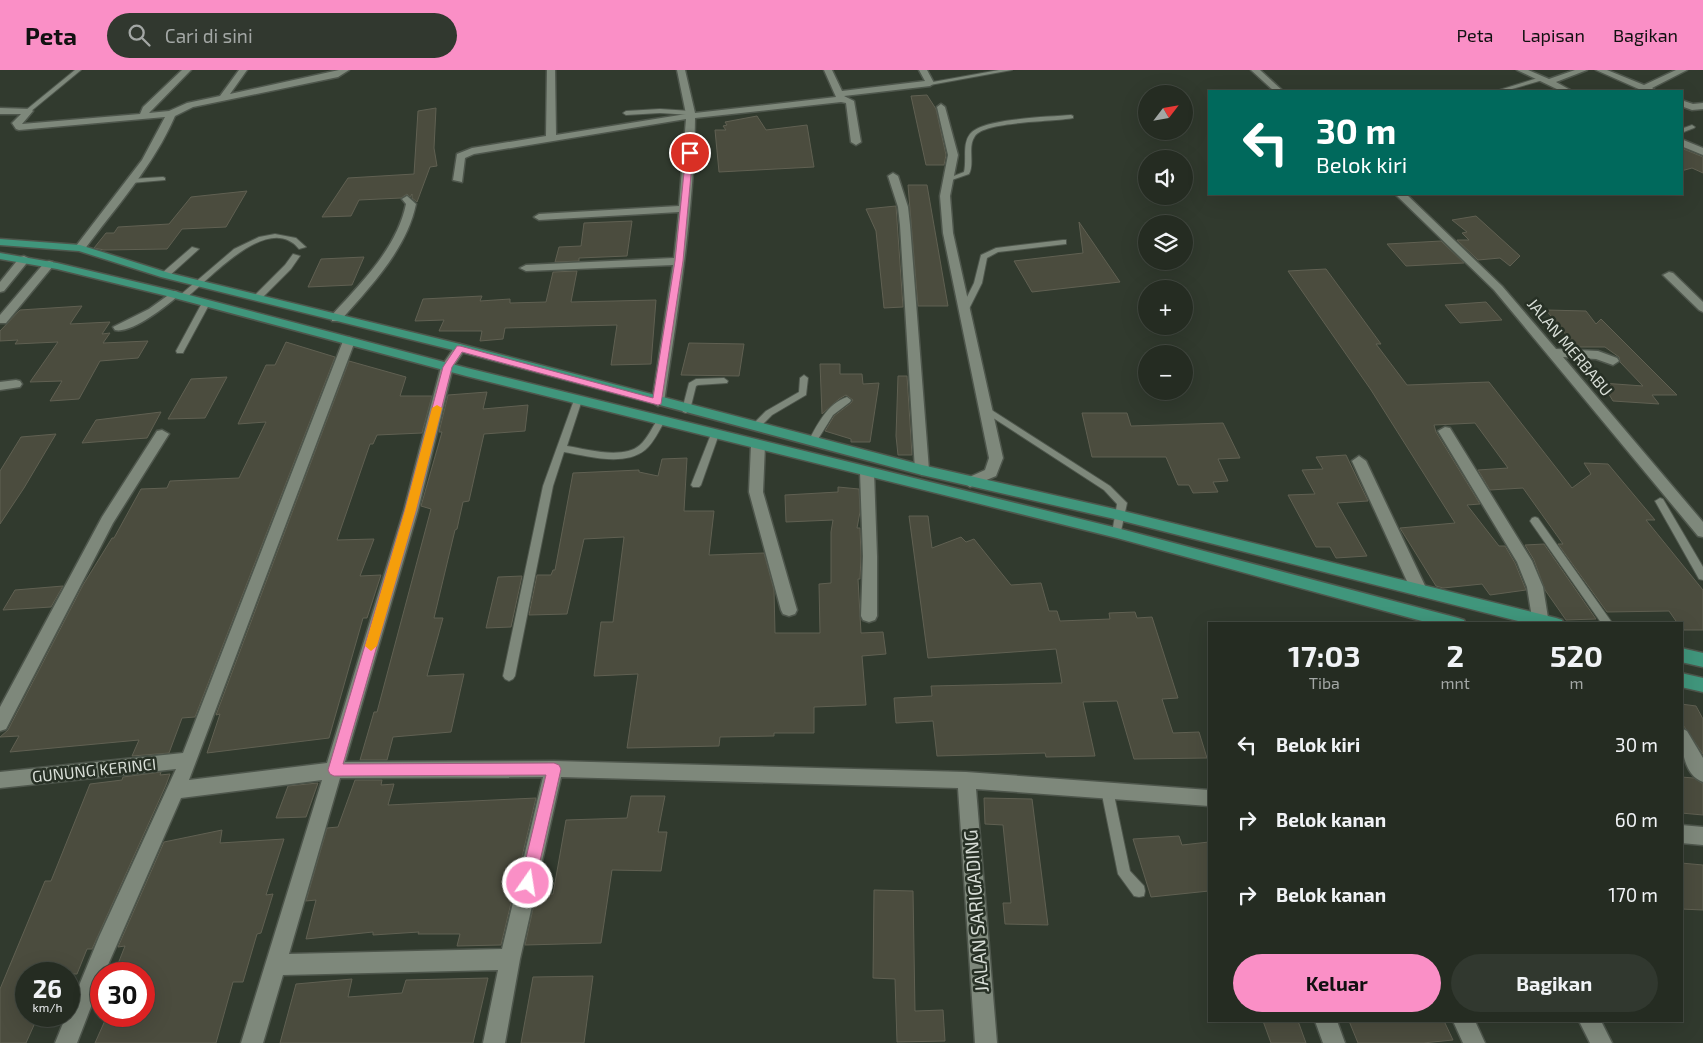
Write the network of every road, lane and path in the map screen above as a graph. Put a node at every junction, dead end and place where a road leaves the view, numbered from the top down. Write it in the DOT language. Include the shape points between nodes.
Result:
graph roads {
  1 [pos="78,70"];
  2 [pos="187,70"];
  3 [pos="243,70"];
  4 [pos="296,70"];
  5 [pos="345,70"];
  6 [pos="551,70"];
  7 [pos="681,70"];
  8 [pos="828,70"];
  9 [pos="923,70"];
  10 [pos="1009,70"];
  11 [pos="1255,70"];
  12 [pos="1521,70"];
  13 [pos="1583,70"];
  14 [pos="1600,70"];
  15 [pos="1683,70"];
  16 [pos="1545,81"];
  17 [pos="930,83"];
  18 [pos="287,85"];
  19 [pos="1278,90"];
  20 [pos="1504,90"];
  21 [pos="1566,90"];
  22 [pos="1648,90"];
  23 [pos="840,97"];
  24 [pos="223,98"];
  25 [pos="1683,104"];
  26 [pos="1703,106"];
  27 [pos="941,107"];
  28 [pos="0,111"];
  29 [pos="28,111"];
  30 [pos="626,113"];
  31 [pos="172,114"];
  32 [pos="691,114"];
  33 [pos="143,116"];
  34 [pos="1071,117"];
  35 [pos="1692,128"];
  36 [pos="1683,130"];
  37 [pos="551,137"];
  38 [pos="856,142"];
  39 [pos="1683,143"];
  40 [pos="1703,152"];
  41 [pos="893,176"];
  42 [pos="163,178"];
  43 [pos="949,179"];
  44 [pos="458,180"];
  45 [pos="131,181"];
  46 [pos="1401,195"];
  47 [pos="407,199"];
  48 [pos="684,209"];
  49 [pos="539,217"];
  50 [pos="0,242"];
  51 [pos="1063,242"];
  52 [pos="302,246"];
  53 [pos="80,248"];
  54 [pos="195,249"];
  55 [pos="0,256"];
  56 [pos="296,256"];
  57 [pos="24,259"];
  58 [pos="679,261"];
  59 [pos="49,264"];
  60 [pos="526,268"];
  61 [pos="165,275"];
  62 [pos="1669,275"];
  63 [pos="201,284"];
  64 [pos="0,289"];
  65 [pos="178,295"];
  66 [pos="257,298"];
  67 [pos="206,303"];
  68 [pos="1703,308"];
  69 [pos="965,309"];
  70 [pos="336,318"];
  71 [pos="2,320"];
  72 [pos="119,327"];
  73 [pos="349,341"];
  74 [pos="460,348"];
  75 [pos="180,351"];
  76 [pos="1555,354"];
  77 [pos="1613,361"];
  78 [pos="447,367"];
  79 [pos="804,378"];
  80 [pos="724,381"];
  81 [pos="16,384"];
  82 [pos="0,386"];
  83 [pos="578,400"];
  84 [pos="847,400"];
  85 [pos="658,402"];
  86 [pos="686,410"];
  87 [pos="987,410"];
  88 [pos="704,414"];
  89 [pos="661,421"];
  90 [pos="756,428"];
  91 [pos="695,429"];
  92 [pos="1445,431"];
  93 [pos="162,434"];
  94 [pos="715,434"];
  95 [pos="812,442"];
  96 [pos="758,445"];
  97 [pos="561,448"];
  98 [pos="1359,461"];
  99 [pos="922,470"];
  100 [pos="867,472"];
  101 [pos="970,482"];
  102 [pos="696,485"];
  103 [pos="1660,501"];
  104 [pos="1119,515"];
  105 [pos="1687,515"];
  106 [pos="1703,515"];
  107 [pos="1535,521"];
  108 [pos="1703,532"];
  109 [pos="1117,534"];
  110 [pos="1703,576"];
  111 [pos="1419,590"];
  112 [pos="789,610"];
  113 [pos="869,616"];
  114 [pos="1450,622"];
  115 [pos="1546,622"];
  116 [pos="1607,622"];
  117 [pos="1683,655"];
  118 [pos="1703,660"];
  119 [pos="509,676"];
  120 [pos="1683,680"];
  121 [pos="1703,685"];
  122 [pos="0,724"];
  123 [pos="1683,739"];
  124 [pos="189,760"];
  125 [pos="554,769"];
  126 [pos="334,770"];
  127 [pos="1703,774"];
  128 [pos="0,780"];
  129 [pos="966,780"];
  130 [pos="176,790"];
  131 [pos="1107,790"];
  132 [pos="1208,798"];
  133 [pos="1683,834"];
  134 [pos="1703,836"];
  135 [pos="1139,891"];
  136 [pos="510,959"];
  137 [pos="274,965"];
  138 [pos="1326,1022"];
  139 [pos="1464,1022"];
  140 [pos="1590,1022"];
  141 [pos="66,1043"];
  142 [pos="252,1043"];
  143 [pos="494,1043"];
  144 [pos="986,1043"];
  145 [pos="1334,1043"];
  146 [pos="1474,1043"];
  147 [pos="1601,1043"];
  1 -- 29 [label="lane"];
  2 -- 33 [label="street" via="146,109"];
  3 -- 24 [label="street"];
  4 -- 18 [label="street"];
  5 -- 18 [label="street"];
  6 -- 37 [label="street"];
  7 -- 32 [label="street"];
  8 -- 23 [label="street"];
  9 -- 17 [label="street"];
  10 -- 17 [label="lane"];
  11 -- 19 [label="street"];
  12 -- 16 [label="street"];
  13 -- 16 [label="street"];
  14 -- 22 [label="street"];
  15 -- 22 [label="street"];
  16 -- 20 [label="lane"];
  16 -- 21 [label="street"];
  17 -- 23 [label="street"];
  18 -- 24 [label="street"];
  23 -- 32 [label="street"];
  23 -- 38 [label="street" via="850,101"];
  24 -- 31 [label="street" via="190,105"];
  25 -- 26 [label="street"];
  27 -- 43 [label="street" via="953,156"];
  28 -- 29 [label="street"];
  29 -- 33 [label="street" via="17,126"];
  30 -- 32 [label="lane" via="660,110"];
  31 -- 33 [label="street"];
  31 -- 45 [label="street"];
  32 -- 37 [label="street"];
  32 -- 48 [label="street"];
  34 -- 43 [label="lane" via="1007,123 977,130 972,135 967,174"];
  35 -- 36 [label="lane"];
  37 -- 44 [label="street" via="465,152 460,156"];
  39 -- 40 [label="street"];
  41 -- 99 [label="street" via="905,225"];
  42 -- 45 [label="lane"];
  43 -- 69 [label="street" via="945,196 948,233"];
  45 -- 53 [label="street"];
  46 -- 76 [label="street, JALAN MERBABU" via="1498,288"];
  47 -- 70 [label="street" via="411,210 398,240"];
  48 -- 49 [label="street"];
  48 -- 58 [label="street"];
  50 -- 53 [label="main road"];
  51 -- 69 [label="lane" via="996,250 984,257 978,283"];
  52 -- 63 [label="lane" via="286,236 253,240 240,247"];
  53 -- 61 [label="main road"];
  54 -- 61 [label="lane"];
  55 -- 57 [label="main road"];
  56 -- 66 [label="lane"];
  57 -- 59 [label="main road"];
  57 -- 64 [label="street"];
  58 -- 60 [label="street"];
  58 -- 85 [label="street"];
  59 -- 65 [label="main road"];
  59 -- 71 [label="street"];
  61 -- 63 [label="main road"];
  62 -- 68 [label="street"];
  63 -- 65 [label="lane"];
  63 -- 66 [label="main road"];
  65 -- 67 [label="main road"];
  65 -- 72 [label="street"];
  66 -- 70 [label="main road"];
  67 -- 73 [label="main road"];
  67 -- 75 [label="lane"];
  69 -- 87 [label="street"];
  70 -- 74 [label="main road"];
  73 -- 78 [label="main road"];
  73 -- 124 [label="street"];
  74 -- 78 [label="street"];
  74 -- 85 [label="main road"];
  76 -- 77 [label="street" via="1598,355"];
  76 -- 105 [label="street, JALAN MERBABU"];
  78 -- 83 [label="main road"];
  78 -- 126 [label="street" via="411,510"];
  79 -- 90 [label="lane" via="803,393 769,413"];
  80 -- 86 [label="lane" via="692,385"];
  81 -- 82 [label="street"];
  83 -- 89 [label="main road"];
  83 -- 97 [label="lane"];
  84 -- 95 [label="lane" via="832,409"];
  85 -- 86 [label="main road"];
  86 -- 88 [label="main road"];
  87 -- 101 [label="street" via="995,465 991,472"];
  87 -- 104 [label="lane" via="1108,488 1122,504"];
  88 -- 90 [label="main road"];
  88 -- 91 [label="main road"];
  89 -- 91 [label="main road"];
  89 -- 97 [label="lane" via="641,450 629,454 616,456"];
  90 -- 95 [label="main road"];
  91 -- 94 [label="main road"];
  92 -- 115 [label="street" via="1524,561"];
  93 -- 122 [label="street" via="107,522"];
  94 -- 96 [label="main road"];
  94 -- 102 [label="lane"];
  95 -- 99 [label="main road"];
  96 -- 100 [label="main road"];
  96 -- 112 [label="street" via="756,492"];
  97 -- 119 [label="lane" via="548,486"];
  98 -- 111 [label="street"];
  99 -- 101 [label="main road"];
  100 -- 109 [label="main road"];
  100 -- 113 [label="street"];
  101 -- 104 [label="main road"];
  103 -- 110 [label="lane"];
  104 -- 109 [label="lane"];
  104 -- 111 [label="main road"];
  105 -- 106 [label="street"];
  105 -- 108 [label="street, JALAN MERBABU"];
  107 -- 116 [label="lane"];
  109 -- 114 [label="main road"];
  111 -- 115 [label="main road"];
  117 -- 118 [label="main road"];
  120 -- 121 [label="main road"];
  123 -- 127 [label="street"];
  124 -- 128 [label="street, GUNUNG KERINCI"];
  124 -- 130 [label="street"];
  125 -- 126 [label="street"];
  125 -- 129 [label="street"];
  125 -- 136 [label="street"];
  126 -- 130 [label="street"];
  126 -- 137 [label="street"];
  129 -- 131 [label="street"];
  129 -- 144 [label="street, JALAN SARIGADING"];
  130 -- 141 [label="street" via="106,944"];
  131 -- 132 [label="street"];
  131 -- 135 [label="lane" via="1124,874"];
  133 -- 134 [label="street"];
  136 -- 137 [label="street"];
  136 -- 143 [label="street"];
  137 -- 142 [label="street"];
  138 -- 145 [label="street"];
  139 -- 146 [label="street"];
  140 -- 147 [label="street"];
}
